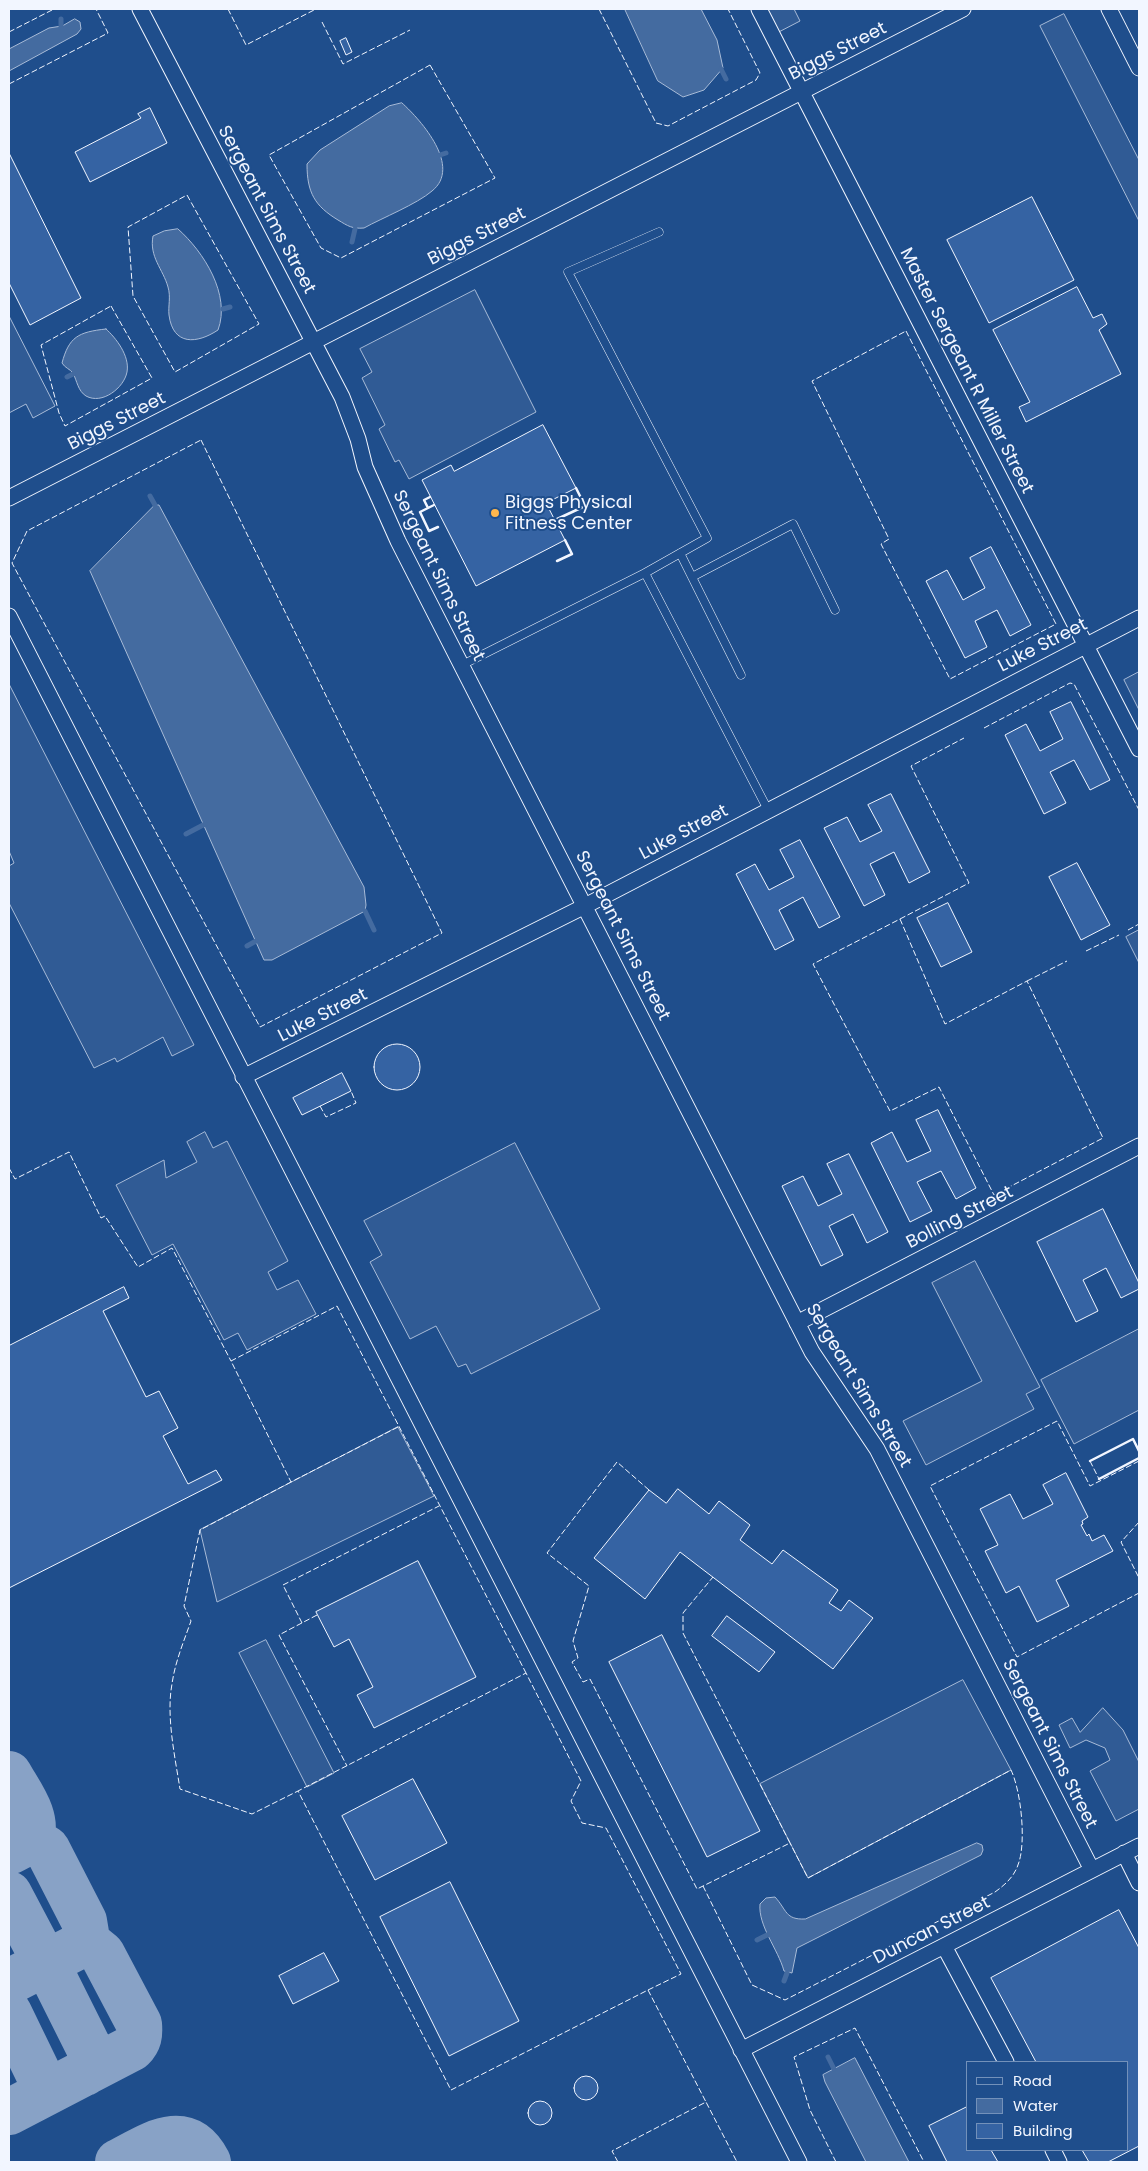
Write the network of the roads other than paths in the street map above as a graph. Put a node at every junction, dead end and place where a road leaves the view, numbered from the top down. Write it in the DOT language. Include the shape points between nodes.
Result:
graph roads {
  1 [pos="140,9"];
  2 [pos="759,9"];
  3 [pos="963,9"];
  4 [pos="1109,9"];
  5 [pos="1139,68"];
  6 [pos="802,92"];
  7 [pos="659,232"];
  8 [pos="314,343"];
  9 [pos="9,498"];
  10 [pos="680,553"];
  11 [pos="645,572"];
  12 [pos="692,578"];
  13 [pos="835,610"];
  14 [pos="9,616"];
  15 [pos="1139,618"];
  16 [pos="1086,645"];
  17 [pos="462,665"];
  18 [pos="741,675"];
  19 [pos="1139,750"];
  20 [pos="768,810"];
  21 [pos="585,906"];
  22 [pos="243,1077"];
  23 [pos="1139,1146"];
  24 [pos="797,1323"];
  25 [pos="1139,1846"];
  26 [pos="1124,1853"];
  27 [pos="1092,1870"];
  28 [pos="1139,1883"];
  29 [pos="944,1946"];
  30 [pos="741,2050"];
  31 [pos="1005,2061"];
  32 [pos="1053,2151"];
  33 [pos="799,2162"];
  34 [pos="1059,2162"];
  1 -- 8 [label="street, Sergeant Sims Street"];
  2 -- 6 [label="street, Master Sergeant R Miller Street"];
  3 -- 6 [label="street, Biggs Street"];
  4 -- 5 [label="street"];
  6 -- 8 [label="street, Biggs Street"];
  6 -- 16 [label="street, Master Sergeant R Miller Street"];
  7 -- 10 [label="lane" via="568,272 707,538"];
  8 -- 9 [label="street, Biggs Street"];
  8 -- 17 [label="street, Sergeant Sims Street" via="342,397 380,504"];
  10 -- 11 [label="lane"];
  10 -- 12 [label="lane"];
  11 -- 17 [label="lane"];
  11 -- 20 [label="lane"];
  12 -- 13 [label="lane" via="793,524"];
  12 -- 18 [label="lane"];
  14 -- 22 [label="street"];
  15 -- 16 [label="street, Luke Street"];
  16 -- 19 [label="street, Master Sergeant R Miller Street"];
  16 -- 20 [label="street, Luke Street"];
  17 -- 21 [label="street, Sergeant Sims Street"];
  20 -- 21 [label="street, Luke Street"];
  21 -- 22 [label="street, Luke Street"];
  21 -- 24 [label="street, Sergeant Sims Street"];
  22 -- 30 [label="street"];
  23 -- 24 [label="street, Bolling Street"];
  24 -- 27 [label="street, Sergeant Sims Street" via="826,1374 878,1449"];
  25 -- 26 [label="street, Duncan Street"];
  26 -- 27 [label="street, Duncan Street"];
  26 -- 28 [label="street"];
  27 -- 29 [label="street, Duncan Street"];
  29 -- 30 [label="street, Duncan Street"];
  29 -- 31 [label="street"];
  30 -- 33 [label="street"];
  32 -- 34 [label="street"];
}
